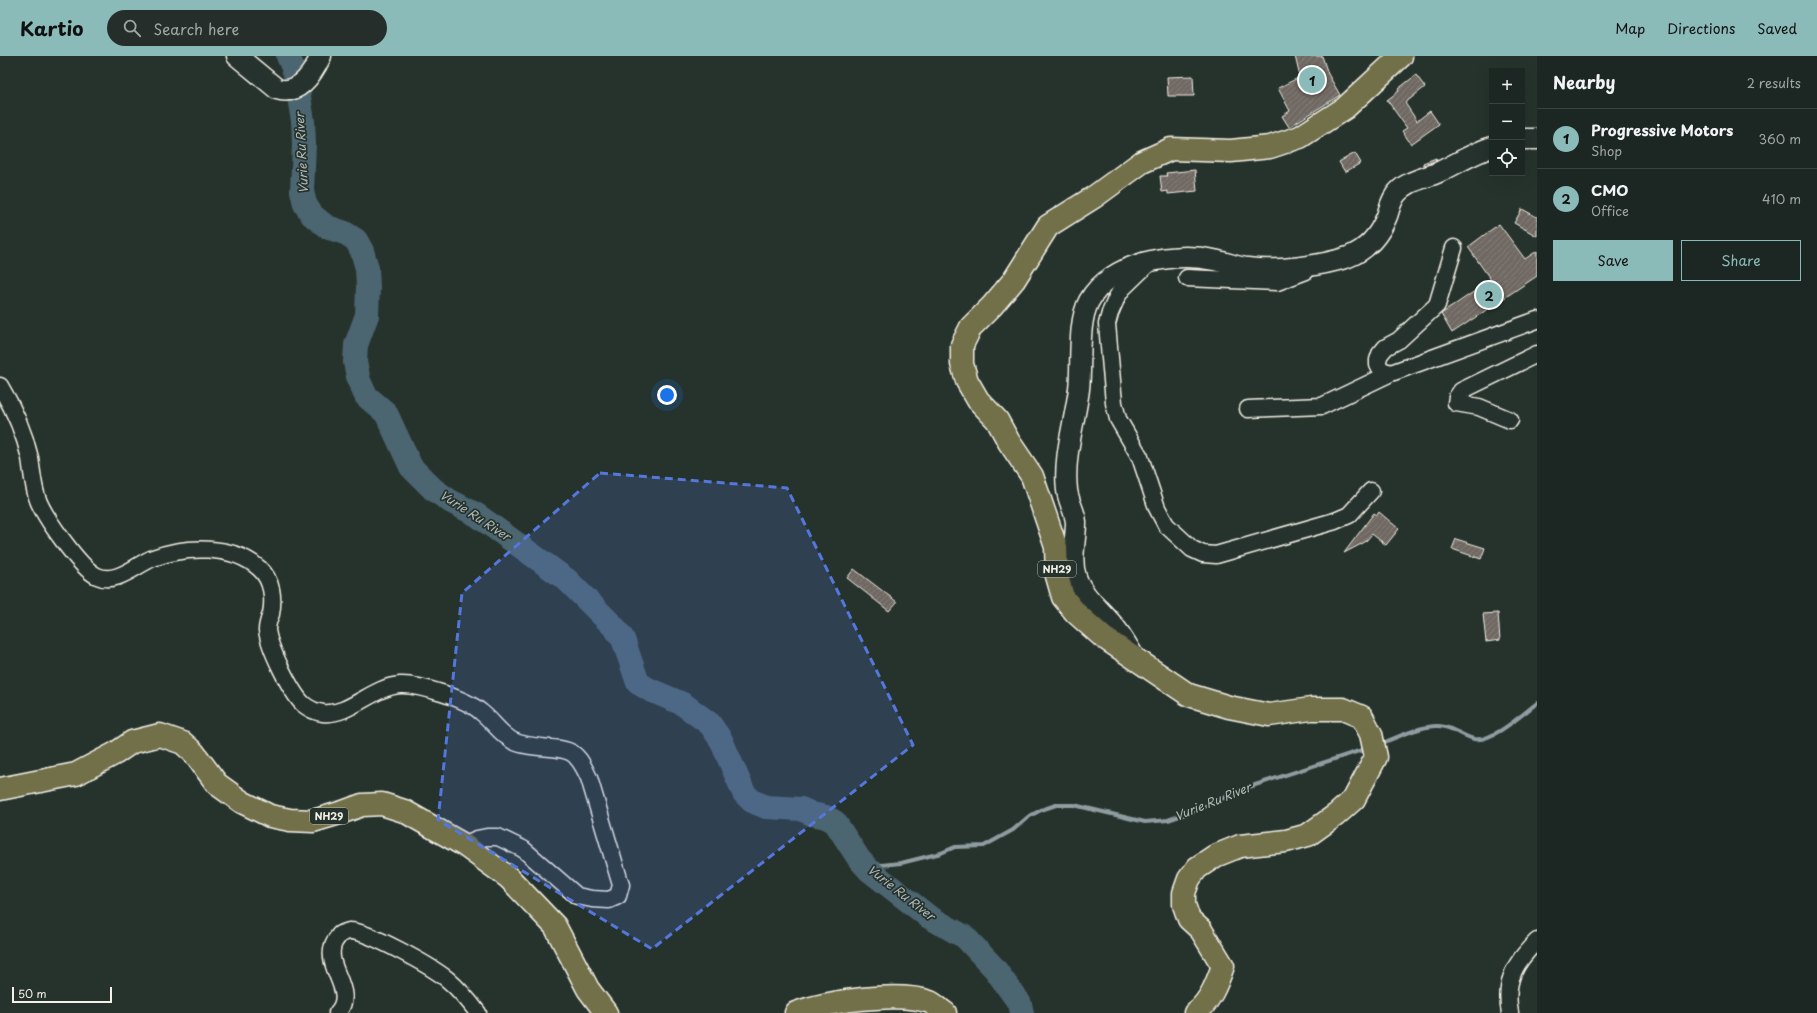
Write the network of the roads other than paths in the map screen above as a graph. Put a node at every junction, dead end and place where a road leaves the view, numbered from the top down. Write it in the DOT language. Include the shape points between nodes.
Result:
graph roads {
  1 [pos="237,56"];
  2 [pos="321,56"];
  3 [pos="1400,56"];
  4 [pos="1525,139"];
  5 [pos="1537,139"];
  6 [pos="1489,148"];
  7 [pos="1454,248"];
  8 [pos="1151,261"];
  9 [pos="1324,264"];
  10 [pos="1187,278"];
  11 [pos="1537,320"];
  12 [pos="1537,354"];
  13 [pos="1391,373"];
  14 [pos="0,386"];
  15 [pos="1248,409"];
  16 [pos="1510,420"];
  17 [pos="1371,491"];
  18 [pos="1133,655"];
  19 [pos="0,789"];
  20 [pos="464,845"];
  21 [pos="1537,941"];
  22 [pos="337,1013"];
  23 [pos="478,1013"];
  24 [pos="606,1013"];
  25 [pos="796,1013"];
  26 [pos="945,1013"];
  27 [pos="1195,1013"];
  28 [pos="1510,1013"];
  1 -- 2 [label="street" via="284,92 307,80"];
  3 -- 18 [label="highway, NH29" via="1345,108 1300,137 1270,147 1231,151 1171,149 1142,162 1048,226 1014,280 971,327 962,345 962,364 967,381 978,400 997,420 1032,476 1056,547 1057,576 1063,597 1076,613 1104,637"];
  4 -- 5 [label="street"];
  6 -- 9 [label="street" via="1437,174 1408,183 1392,200 1384,225 1377,235 1360,251"];
  7 -- 13 [label="street" via="1437,305 1380,354 1378,365 1382,370"];
  8 -- 9 [label="street" via="1165,258 1198,258 1246,268 1267,269"];
  8 -- 17 [label="street" via="1117,297 1107,324 1111,383 1118,420 1140,457 1156,508 1166,525 1192,549 1203,554 1216,555 1349,515"];
  8 -- 18 [label="street" via="1128,268 1103,283 1088,303 1084,322 1080,387 1070,431 1068,460 1067,490 1076,520 1073,563 1077,579"];
  9 -- 10 [label="street" via="1277,282"];
  11 -- 13 [label="street"];
  12 -- 16 [label="street" via="1461,390 1457,397 1456,403 1479,407"];
  13 -- 15 [label="street" via="1322,406"];
  14 -- 20 [label="street" via="21,426 37,498 72,552 89,571 97,576 114,577 152,558 171,552 228,552 246,559 261,570 269,581 272,604 267,627 269,640 278,662 302,703 311,710 335,713 389,687 414,686 474,706 514,741 529,747 572,753 582,764 589,778 620,881 621,892 608,900 578,896 528,852 498,837 477,839"];
  18 -- 27 [label="highway, NH29" via="1189,694 1229,707 1269,715 1311,709 1342,709 1362,717 1375,746 1376,757 1354,799 1336,815 1308,835 1286,841 1240,846 1215,856 1197,868 1189,879 1184,893 1184,905 1189,919 1201,930 1223,966 1216,986 1203,1007"];
  19 -- 20 [label="highway, NH29" via="76,774 132,742 160,735 183,742 194,752 217,784 242,802 270,816 313,821 362,805 382,804 404,811"];
  20 -- 24 [label="highway, NH29" via="509,878 554,926 588,989"];
  21 -- 28 [label="street" via="1523,954 1509,982"];
  22 -- 23 [label="street" via="343,1007 345,997 332,957 333,945 340,934 350,931 393,947 434,969 465,996"];
  25 -- 26 [label="highway" via="809,1008 862,999 901,998 930,1003"];
}
